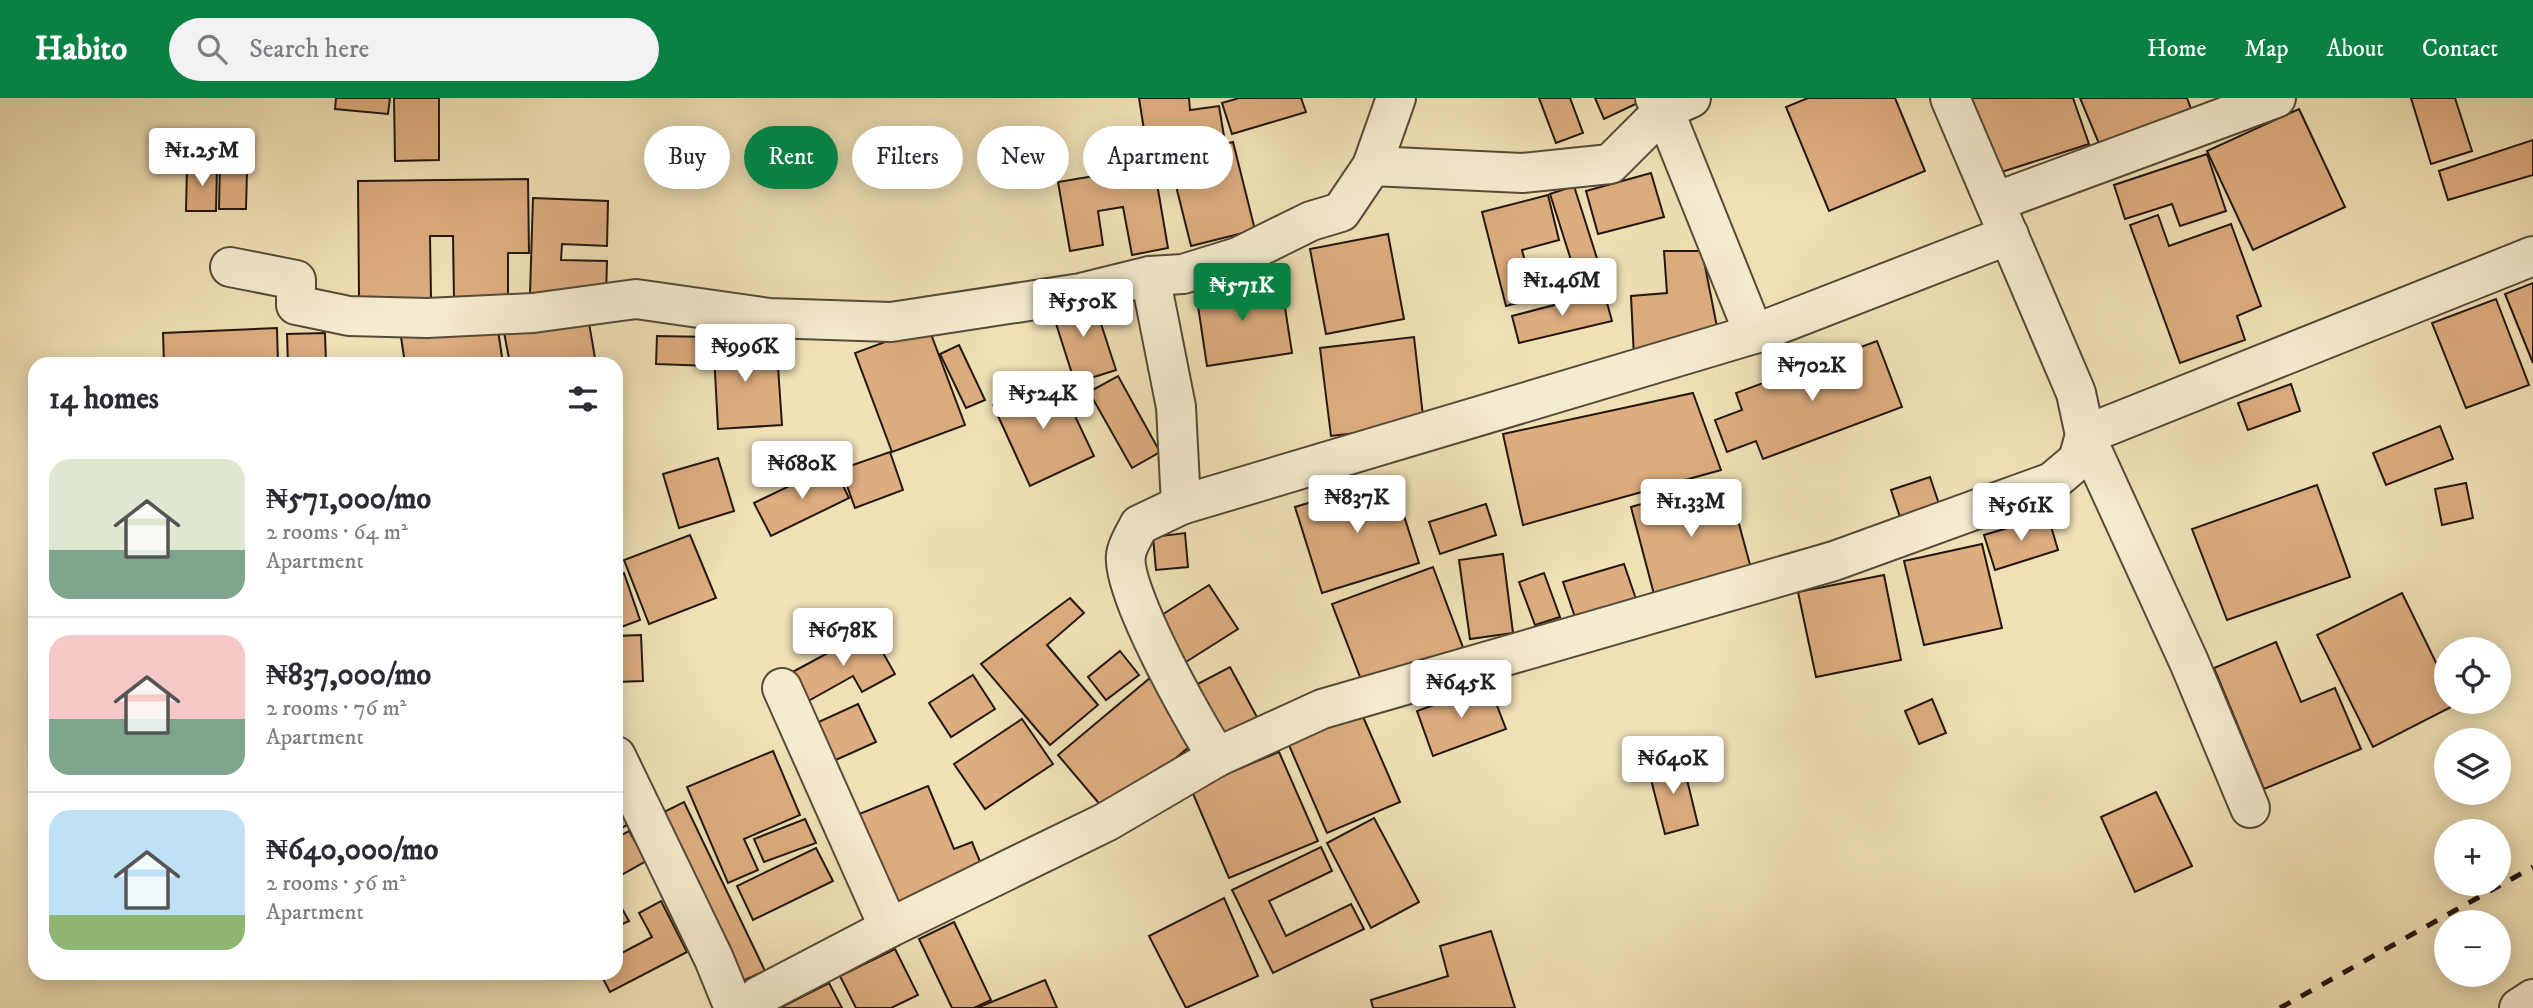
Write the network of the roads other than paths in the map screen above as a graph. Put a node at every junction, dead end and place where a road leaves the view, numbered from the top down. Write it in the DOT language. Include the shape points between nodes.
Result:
graph roads {
  1 [pos="1395,98"];
  2 [pos="1950,98"];
  3 [pos="2276,98"];
  4 [pos="1670,102"];
  5 [pos="1372,166"];
  6 [pos="2002,219"];
  7 [pos="2533,256"];
  8 [pos="230,267"];
  9 [pos="1150,276"];
  10 [pos="1754,334"];
  11 [pos="2085,435"];
  12 [pos="1181,505"];
  13 [pos="782,688"];
  14 [pos="1217,757"];
  15 [pos="623,770"];
  16 [pos="2250,808"];
  17 [pos="889,928"];
  18 [pos="2533,999"];
  19 [pos="734,1008"];
  20 [pos="755,1008"];
  21 [pos="2519,1008"];
  1 -- 5 [label="street"];
  2 -- 6 [label="street"];
  3 -- 6 [label="street"];
  4 -- 5 [label="street" via="1610,164 1522,173"];
  4 -- 10 [label="street"];
  5 -- 9 [label="street" via="1341,212 1311,221 1238,257 1183,274"];
  6 -- 10 [label="street"];
  6 -- 11 [label="street" via="2076,393"];
  7 -- 11 [label="street"];
  8 -- 9 [label="street" via="296,280 296,305 349,316 427,318 533,313 636,299 769,318 891,322 1081,293"];
  9 -- 12 [label="street" via="1176,407"];
  10 -- 12 [label="street"];
  11 -- 14 [label="street" via="2078,460 2053,482 1834,561 1322,709"];
  11 -- 16 [label="street"];
  12 -- 14 [label="street" via="1139,525 1125,555 1133,591 1177,691"];
  13 -- 17 [label="street"];
  14 -- 17 [label="street" via="1106,822"];
  15 -- 19 [label="street"];
  17 -- 20 [label="street" via="759,996"];
  18 -- 21 [label="street"];
}
